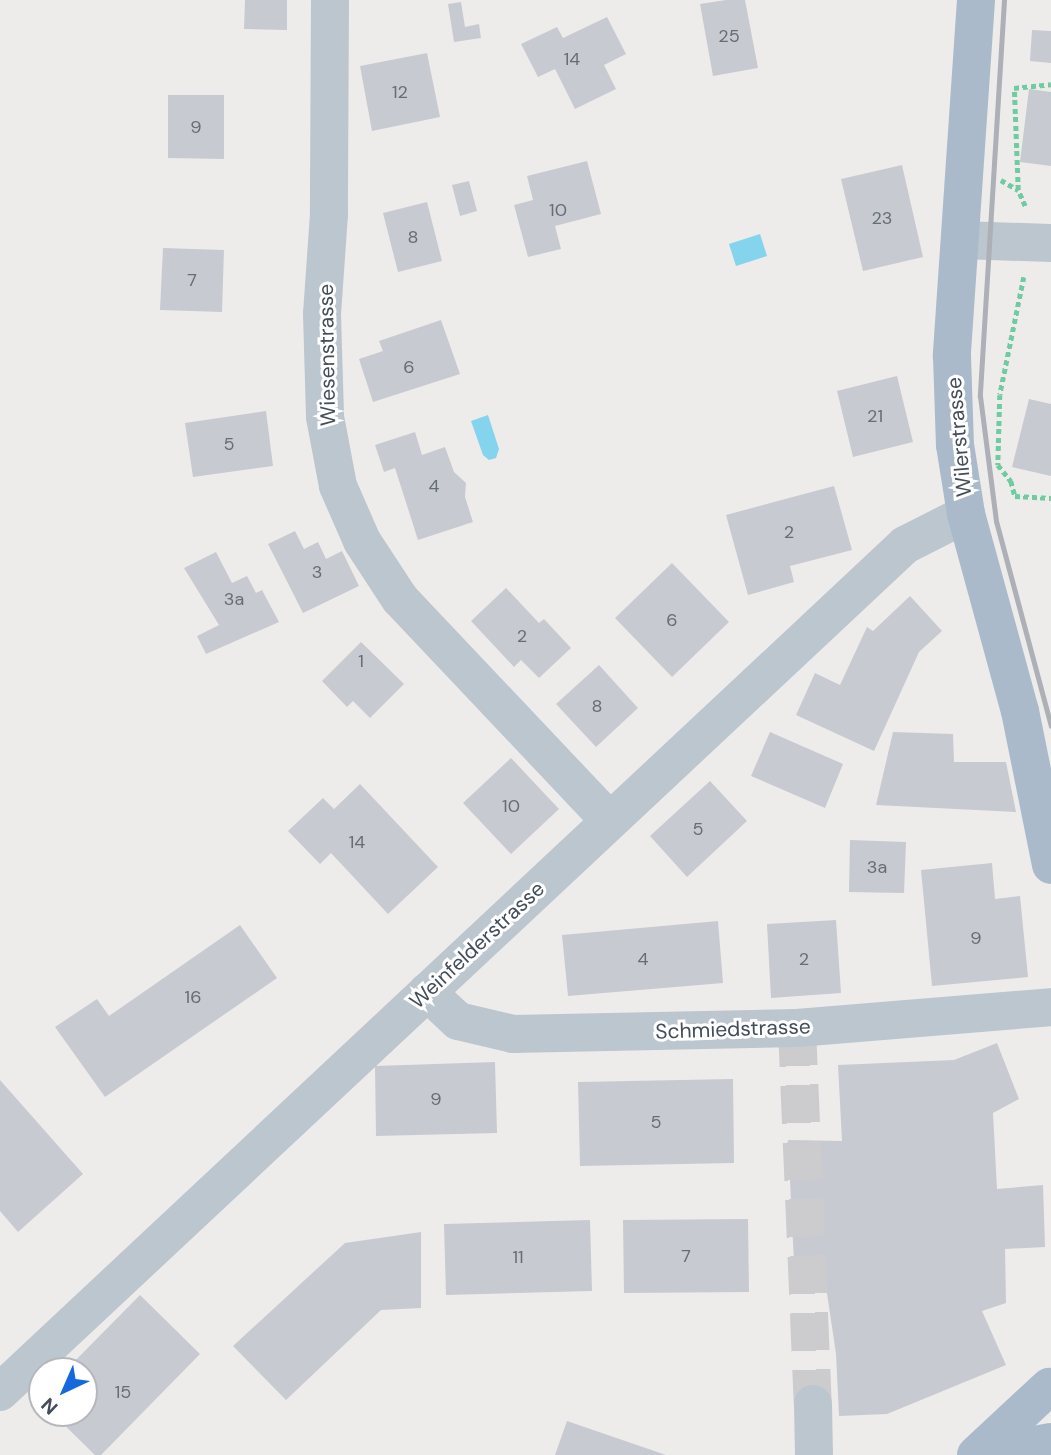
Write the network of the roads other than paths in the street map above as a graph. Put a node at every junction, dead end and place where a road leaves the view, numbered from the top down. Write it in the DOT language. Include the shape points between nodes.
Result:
graph roads {
  1 [pos="330,0"];
  2 [pos="976,0"];
  3 [pos="960,240"];
  4 [pos="1051,243"];
  5 [pos="966,514"];
  6 [pos="608,820"];
  7 [pos="1051,865"];
  8 [pos="427,992"];
  9 [pos="1051,1007"];
  10 [pos="0,1392"];
  11 [pos="1050,1393"];
  12 [pos="813,1404"];
  13 [pos="1051,1442"];
  14 [pos="814,1455"];
  15 [pos="977,1455"];
  1 -- 6 [label="street, Wiesenstrasse" via="329,214 323,314 325,416 338,486 362,541 400,599"];
  2 -- 3 [label="main road, Wilerstrasse"];
  3 -- 4 [label="street"];
  3 -- 5 [label="main road, Wilerstrasse" via="952,356 955,445"];
  5 -- 6 [label="street, Weinfelderstrasse" via="905,545"];
  5 -- 7 [label="main road, Wilerstrasse" via="1020,711"];
  6 -- 8 [label="street, Weinfelderstrasse"];
  8 -- 9 [label="street, Schmiedstrasse" via="458,1021 513,1034 797,1028"];
  8 -- 10 [label="street, Weinfelderstrasse"];
  11 -- 15 [label="main road"];
  12 -- 14 [label="street"];
  13 -- 15 [label="main road"];
}
